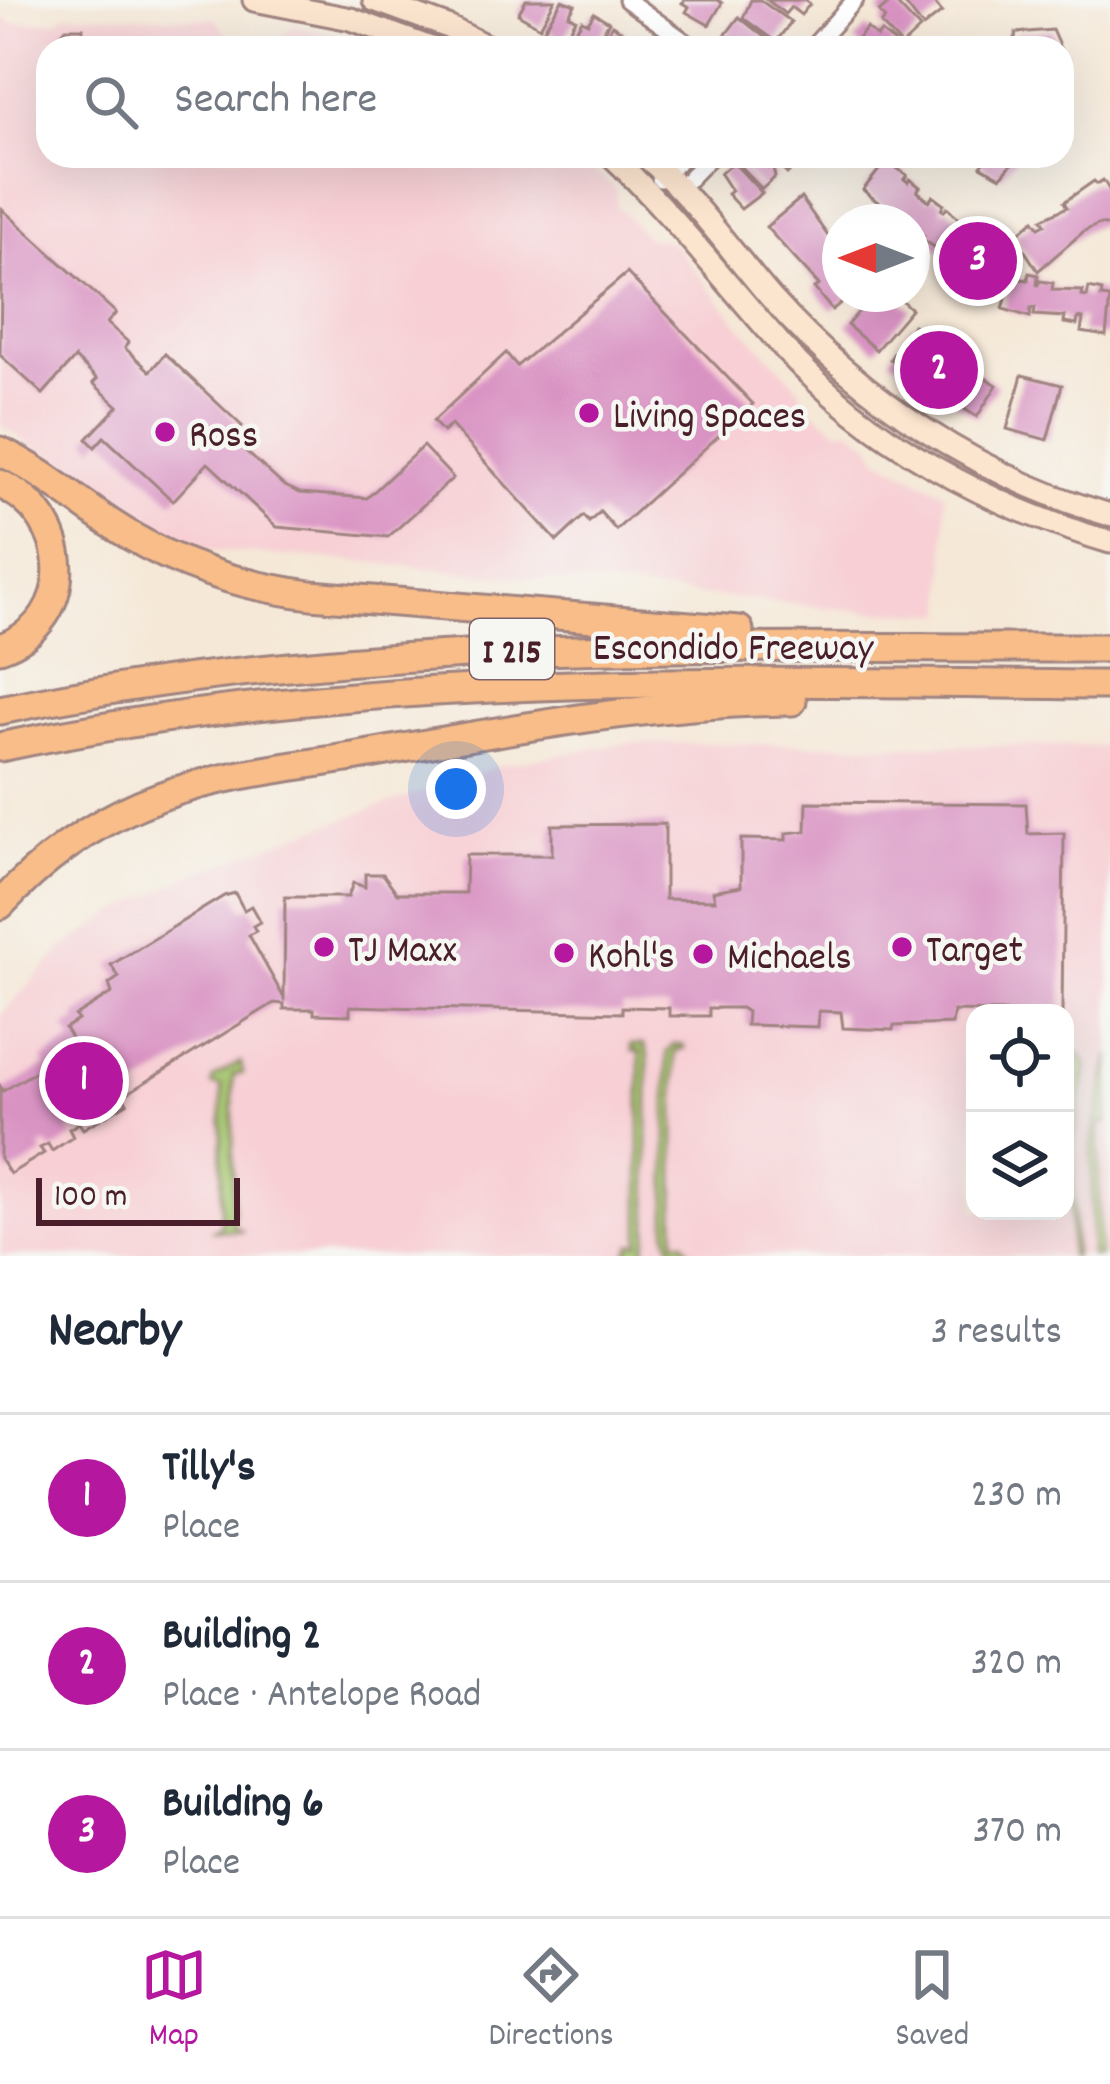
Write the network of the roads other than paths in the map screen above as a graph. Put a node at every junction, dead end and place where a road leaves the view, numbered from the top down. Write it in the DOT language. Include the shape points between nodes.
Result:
graph roads {
  1 [pos="254,0"];
  2 [pos="321,0"];
  3 [pos="374,0"];
  4 [pos="855,0"];
  5 [pos="638,3"];
  6 [pos="401,9"];
  7 [pos="398,36"];
  8 [pos="463,36"];
  9 [pos="679,36"];
  10 [pos="823,36"];
  11 [pos="624,168"];
  12 [pos="658,168"];
  13 [pos="678,168"];
  14 [pos="693,168"];
  15 [pos="672,182"];
  16 [pos="648,191"];
  17 [pos="0,451"];
  18 [pos="0,484"];
  19 [pos="1110,515"];
  20 [pos="1110,542"];
  21 [pos="0,648"];
  22 [pos="1110,648"];
  23 [pos="1028,649"];
  24 [pos="1004,684"];
  25 [pos="1110,685"];
  26 [pos="0,710"];
  27 [pos="50,737"];
  28 [pos="0,747"];
  29 [pos="0,766"];
  30 [pos="0,905"];
  1 -- 7 [label="main road"];
  2 -- 6 [label="main road"];
  3 -- 6 [label="main road"];
  4 -- 10 [label="street"];
  5 -- 9 [label="street"];
  6 -- 8 [label="main road"];
  11 -- 16 [label="main road"];
  12 -- 15 [label="main road"];
  13 -- 15 [label="street"];
  14 -- 15 [label="street"];
  15 -- 16 [label="street"];
  15 -- 19 [label="main road" via="773,300 870,390 953,447"];
  16 -- 20 [label="main road" via="835,397 966,485"];
  17 -- 23 [label="highway" via="162,554 276,590 708,629 991,634"];
  18 -- 21 [label="highway" via="44,516 58,563 44,614"];
  22 -- 23 [label="highway, Escondido Freeway / I 215"];
  23 -- 26 [label="highway, Escondido Freeway / I 215" via="470,651 208,674"];
  24 -- 25 [label="highway, Escondido Freeway / I 215"];
  24 -- 27 [label="highway, Escondido Freeway / I 215" via="605,682 341,695"];
  24 -- 30 [label="highway" via="952,699 776,701 604,715 205,782 84,834"];
  27 -- 28 [label="highway, Escondido Freeway / I 215"];
  27 -- 29 [label="highway"];
}
